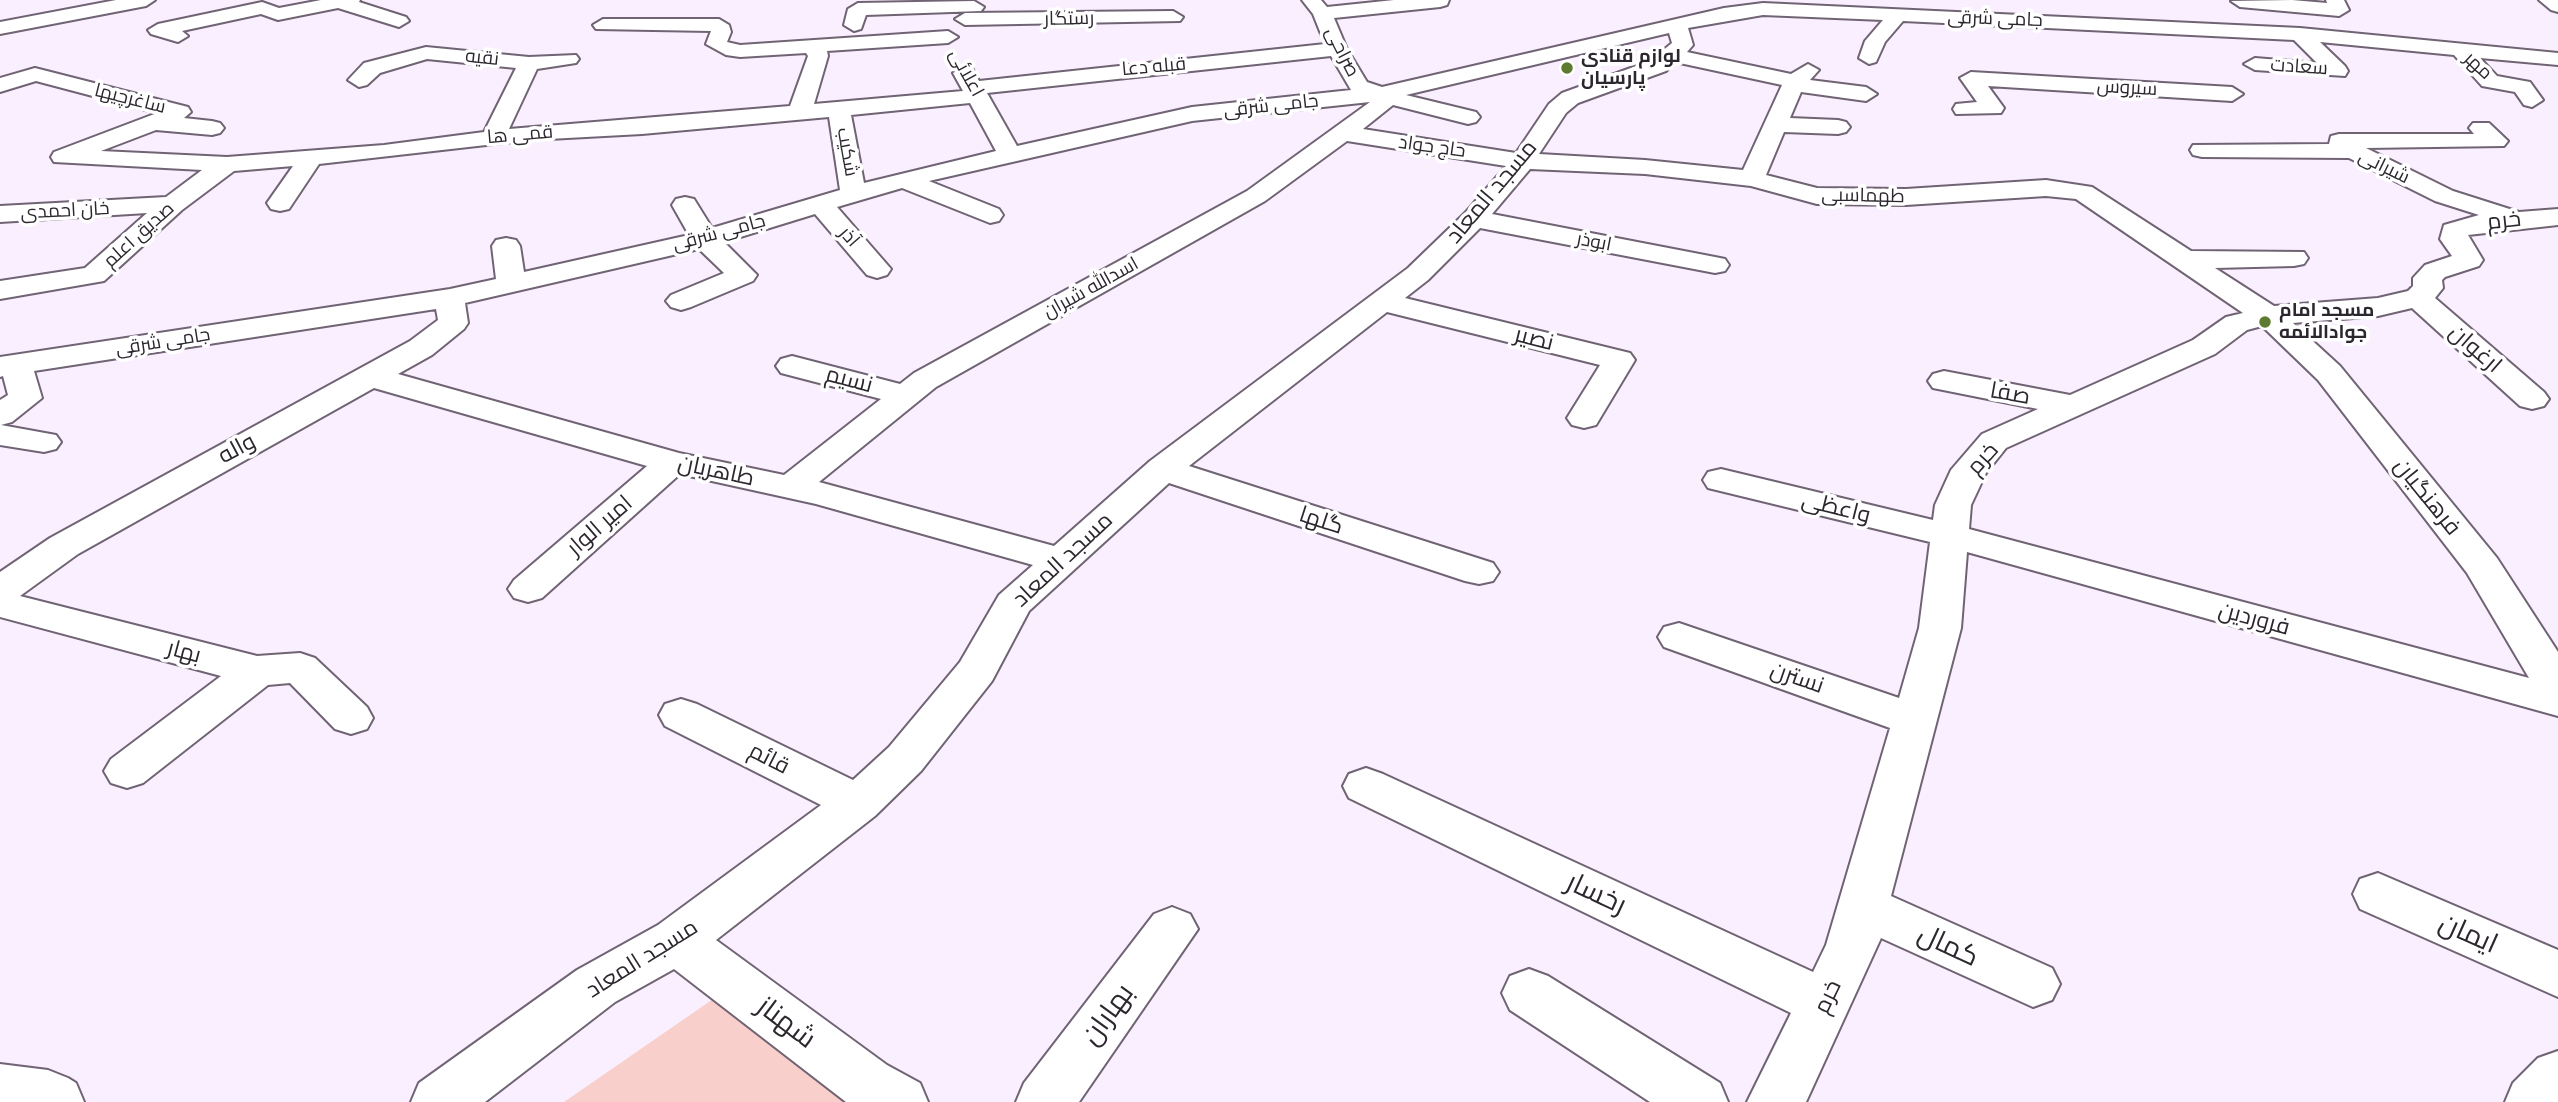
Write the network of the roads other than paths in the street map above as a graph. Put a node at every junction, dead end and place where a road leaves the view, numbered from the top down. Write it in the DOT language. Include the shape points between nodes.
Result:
graph roads {
  1 [pos="146,0"];
  2 [pos="1794,0"];
  3 [pos="2335,0"];
  4 [pos="2542,0"];
  5 [pos="2548,0"];
  6 [pos="339,1"];
  7 [pos="1440,1"];
  8 [pos="2249,1"];
  9 [pos="1316,6"];
  10 [pos="2558,6"];
  11 [pos="831,9"];
  12 [pos="975,9"];
  13 [pos="1763,9"];
  14 [pos="1897,15"];
  15 [pos="1173,17"];
  16 [pos="1118,18"];
  17 [pos="1983,19"];
  18 [pos="399,21"];
  19 [pos="603,25"];
  20 [pos="2156,26"];
  21 [pos="0,28"];
  22 [pos="1680,28"];
  23 [pos="2259,32"];
  24 [pos="2300,34"];
  25 [pos="178,36"];
  26 [pos="948,37"];
  27 [pos="1996,40"];
  28 [pos="814,45"];
  29 [pos="2459,48"];
  30 [pos="1337,49"];
  31 [pos="2180,50"];
  32 [pos="1117,57"];
  33 [pos="1869,58"];
  34 [pos="569,59"];
  35 [pos="2558,59"];
  36 [pos="2008,61"];
  37 [pos="529,63"];
  38 [pos="2255,64"];
  39 [pos="1801,75"];
  40 [pos="359,80"];
  41 [pos="2021,82"];
  42 [pos="0,85"];
  43 [pos="975,92"];
  44 [pos="2194,92"];
  45 [pos="1866,94"];
  46 [pos="2232,94"];
  47 [pos="1385,95"];
  48 [pos="2532,100"];
  49 [pos="1964,108"];
  50 [pos="2209,109"];
  51 [pos="839,110"];
  52 [pos="800,112"];
  53 [pos="1468,117"];
  54 [pos="2347,121"];
  55 [pos="157,123"];
  56 [pos="1777,125"];
  57 [pos="1838,127"];
  58 [pos="212,128"];
  59 [pos="2481,128"];
  60 [pos="1341,133"];
  61 [pos="493,137"];
  62 [pos="2379,140"];
  63 [pos="2202,150"];
  64 [pos="2353,151"];
  65 [pos="312,156"];
  66 [pos="1011,156"];
  67 [pos="63,157"];
  68 [pos="1523,161"];
  69 [pos="227,164"];
  70 [pos="1752,179"];
  71 [pos="902,180"];
  72 [pos="855,195"];
  73 [pos="280,202"];
  74 [pos="173,204"];
  75 [pos="685,205"];
  76 [pos="821,205"];
  77 [pos="0,214"];
  78 [pos="990,215"];
  79 [pos="2558,217"];
  80 [pos="1474,219"];
  81 [pos="2519,219"];
  82 [pos="705,239"];
  83 [pos="506,246"];
  84 [pos="2294,258"];
  85 [pos="2185,260"];
  86 [pos="1715,265"];
  87 [pos="877,269"];
  88 [pos="511,283"];
  89 [pos="0,290"];
  90 [pos="450,298"];
  91 [pos="2418,298"];
  92 [pos="681,301"];
  93 [pos="1384,302"];
  94 [pos="2268,316"];
  95 [pos="8,366"];
  96 [pos="792,366"];
  97 [pos="372,377"];
  98 [pos="1944,381"];
  99 [pos="906,396"];
  100 [pos="2532,399"];
  101 [pos="2077,406"];
  102 [pos="0,415"];
  103 [pos="1584,418"];
  104 [pos="0,435"];
  105 [pos="44,442"];
  106 [pos="673,462"];
  107 [pos="1163,469"];
  108 [pos="1721,480"];
  109 [pos="791,487"];
  110 [pos="1951,536"];
  111 [pos="1060,560"];
  112 [pos="1479,572"];
  113 [pos="528,589"];
  114 [pos="0,591"];
  115 [pos="0,604"];
  116 [pos="1679,637"];
  117 [pos="257,671"];
  118 [pos="2558,699"];
  119 [pos="681,715"];
  120 [pos="351,718"];
  121 [pos="1915,720"];
  122 [pos="127,771"];
  123 [pos="1366,786"];
  124 [pos="858,803"];
  125 [pos="2378,894"];
  126 [pos="1864,907"];
  127 [pos="1171,929"];
  128 [pos="677,941"];
  129 [pos="2558,974"];
  130 [pos="2033,984"];
  131 [pos="1528,993"];
  132 [pos="1825,1003"];
  133 [pos="2558,1077"];
  134 [pos="0,1091"];
  135 [pos="55,1102"];
  136 [pos="440,1102"];
  137 [pos="898,1102"];
  138 [pos="1045,1102"];
  139 [pos="1699,1102"];
  140 [pos="1776,1102"];
  141 [pos="2534,1102"];
  1 -- 21 [label="street"];
  2 -- 13 [label="street"];
  3 -- 8 [label="street" via="2339,10"];
  4 -- 5 [label="street"];
  5 -- 10 [label="street"];
  6 -- 18 [label="street"];
  6 -- 25 [label="street" via="278,14 262,8 158,30"];
  7 -- 9 [label="street"];
  8 -- 23 [label="street" via="2234,6"];
  9 -- 30 [label="street, صراحی"];
  11 -- 12 [label="street, رستگار" via="856,17"];
  12 -- 16 [label="street, رستگار"];
  12 -- 26 [label="street, اعلائی"];
  13 -- 14 [label="street, جامی شرقی"];
  13 -- 22 [label="street, جامی شرقی" via="1724,14"];
  14 -- 17 [label="street, جامی شرقی"];
  14 -- 33 [label="street" via="1875,41"];
  15 -- 16 [label="street, رستگار"];
  16 -- 32 [label="street"];
  17 -- 20 [label="street, جامی شرقی"];
  17 -- 27 [label="street"];
  19 -- 28 [label="street" via="719,25 716,44 726,50"];
  20 -- 23 [label="street, جامی شرقی"];
  20 -- 31 [label="street"];
  22 -- 39 [label="street"];
  22 -- 47 [label="street, جامی شرقی"];
  22 -- 68 [label="street, مسجد المعاد" via="1658,66 1570,98"];
  23 -- 24 [label="street, جامی شرقی"];
  24 -- 29 [label="street, جامی شرقی"];
  24 -- 38 [label="street, سعادت" via="2337,71"];
  26 -- 28 [label="street"];
  26 -- 43 [label="street, اعلائی"];
  28 -- 52 [label="street" via="818,56"];
  29 -- 35 [label="street, جامی شرقی"];
  29 -- 48 [label="street, مهر" via="2490,81 2522,87"];
  30 -- 32 [label="street, قبله دعا"];
  30 -- 47 [label="street, صراحی" via="1359,86"];
  32 -- 43 [label="street, قبله دعا"];
  34 -- 37 [label="street"];
  36 -- 41 [label="street"];
  37 -- 40 [label="street, نقیه" via="426,53 372,68"];
  37 -- 61 [label="street, نقیه"];
  39 -- 45 [label="street" via="1804,86"];
  39 -- 56 [label="street"];
  41 -- 44 [label="street, سیروس"];
  41 -- 49 [label="street, سیروس" via="1971,78 1993,108"];
  42 -- 55 [label="street, ساغرچیها" via="35,74 180,112"];
  43 -- 51 [label="street, قمی ها"];
  43 -- 66 [label="street, اعلائی"];
  44 -- 46 [label="street, سیروس"];
  44 -- 50 [label="street"];
  47 -- 53 [label="street"];
  47 -- 60 [label="street, اسدالله شیران"];
  47 -- 66 [label="street, جامی شرقی" via="1192,114"];
  51 -- 52 [label="street, قمی ها"];
  51 -- 72 [label="street, شکیب"];
  52 -- 61 [label="street, قمی ها"];
  54 -- 62 [label="street"];
  55 -- 58 [label="street"];
  55 -- 67 [label="street, ساغرچیها"];
  56 -- 57 [label="street"];
  56 -- 70 [label="street"];
  59 -- 62 [label="street" via="2496,141"];
  60 -- 68 [label="street, حاج جواد"];
  60 -- 99 [label="street, اسدالله شیران" via="1256,196 925,380"];
  61 -- 65 [label="street, قمی ها" via="406,150"];
  62 -- 64 [label="street" via="2336,141"];
  63 -- 64 [label="street, شیرانی"];
  64 -- 81 [label="street, شیرانی" via="2444,197"];
  65 -- 69 [label="street, قمی ها"];
  65 -- 73 [label="street"];
  66 -- 71 [label="street, جامی شرقی"];
  67 -- 69 [label="street, قمی ها"];
  68 -- 70 [label="street, طهماسبی" via="1645,167"];
  68 -- 80 [label="street, مسجد المعاد"];
  69 -- 74 [label="street, صدیق اعلم"];
  70 -- 85 [label="street, طهماسبی" via="1817,196 1906,197 2046,188 2082,192"];
  71 -- 72 [label="street, جامی شرقی"];
  71 -- 78 [label="street"];
  72 -- 76 [label="street, جامی شرقی"];
  74 -- 77 [label="street, خان احمدی"];
  74 -- 89 [label="street, صدیق اعلم" via="94,275"];
  75 -- 82 [label="street"];
  76 -- 82 [label="street, جامی شرقی"];
  76 -- 87 [label="street, آذر"];
  79 -- 81 [label="street, خرم"];
  80 -- 86 [label="street, ابوذر"];
  80 -- 93 [label="street, مسجد المعاد"];
  81 -- 91 [label="street, خرم" via="2454,231 2454,239 2469,261 2435,271"];
  82 -- 88 [label="street, جامی شرقی"];
  82 -- 92 [label="street" via="743,275"];
  83 -- 88 [label="street"];
  84 -- 85 [label="street"];
  85 -- 94 [label="street, طهماسبی"];
  88 -- 90 [label="street, جامی شرقی"];
  90 -- 95 [label="street, جامی شرقی"];
  90 -- 97 [label="street, واله" via="453,323"];
  91 -- 94 [label="street, خرم" via="2378,307"];
  91 -- 100 [label="street, ارغوان"];
  93 -- 103 [label="street, نصیر" via="1619,360"];
  93 -- 107 [label="street, مسجد المعاد"];
  94 -- 101 [label="street, خرم" via="2237,323 2204,348"];
  94 -- 118 [label="street, فرهنگیان" via="2329,373 2483,567 2548,670"];
  95 -- 102 [label="street" via="25,398"];
  96 -- 99 [label="street, نسیم"];
  97 -- 106 [label="street, طاهریان"];
  97 -- 114 [label="street, واله" via="64,546"];
  98 -- 101 [label="street, صفا"];
  99 -- 109 [label="street, اسدالله شیران"];
  101 -- 110 [label="street, خرم" via="1994,441 1969,470 1953,505"];
  104 -- 105 [label="street"];
  106 -- 109 [label="street, طاهریان"];
  106 -- 113 [label="street, امیر الوار"];
  107 -- 111 [label="street, مسجد المعاد"];
  107 -- 112 [label="street, گلها"];
  108 -- 110 [label="street, واعظی"];
  109 -- 111 [label="street, طاهریان"];
  110 -- 118 [label="street, فروردین"];
  110 -- 121 [label="street, خرم" via="1940,628"];
  111 -- 124 [label="street, مسجد المعاد" via="1013,604 977,671 905,759"];
  115 -- 117 [label="street, بهار"];
  116 -- 121 [label="street, نسترن"];
  117 -- 120 [label="street, بهار" via="300,668"];
  117 -- 122 [label="street"];
  119 -- 124 [label="street, قائم"];
  121 -- 126 [label="street, خرم"];
  123 -- 132 [label="street, رخسار"];
  124 -- 128 [label="street, مسجد المعاد"];
  125 -- 129 [label="street, ایمان"];
  126 -- 130 [label="street, کمال"];
  126 -- 132 [label="street, خرم" via="1852,947"];
  127 -- 138 [label="street, بهاران"];
  128 -- 136 [label="street, مسجد المعاد" via="596,986"];
  128 -- 137 [label="street, شهناز" via="867,1084"];
  131 -- 139 [label="street"];
  132 -- 140 [label="street, خرم"];
  133 -- 141 [label="street"];
  134 -- 135 [label="street" via="48,1097"];
}
